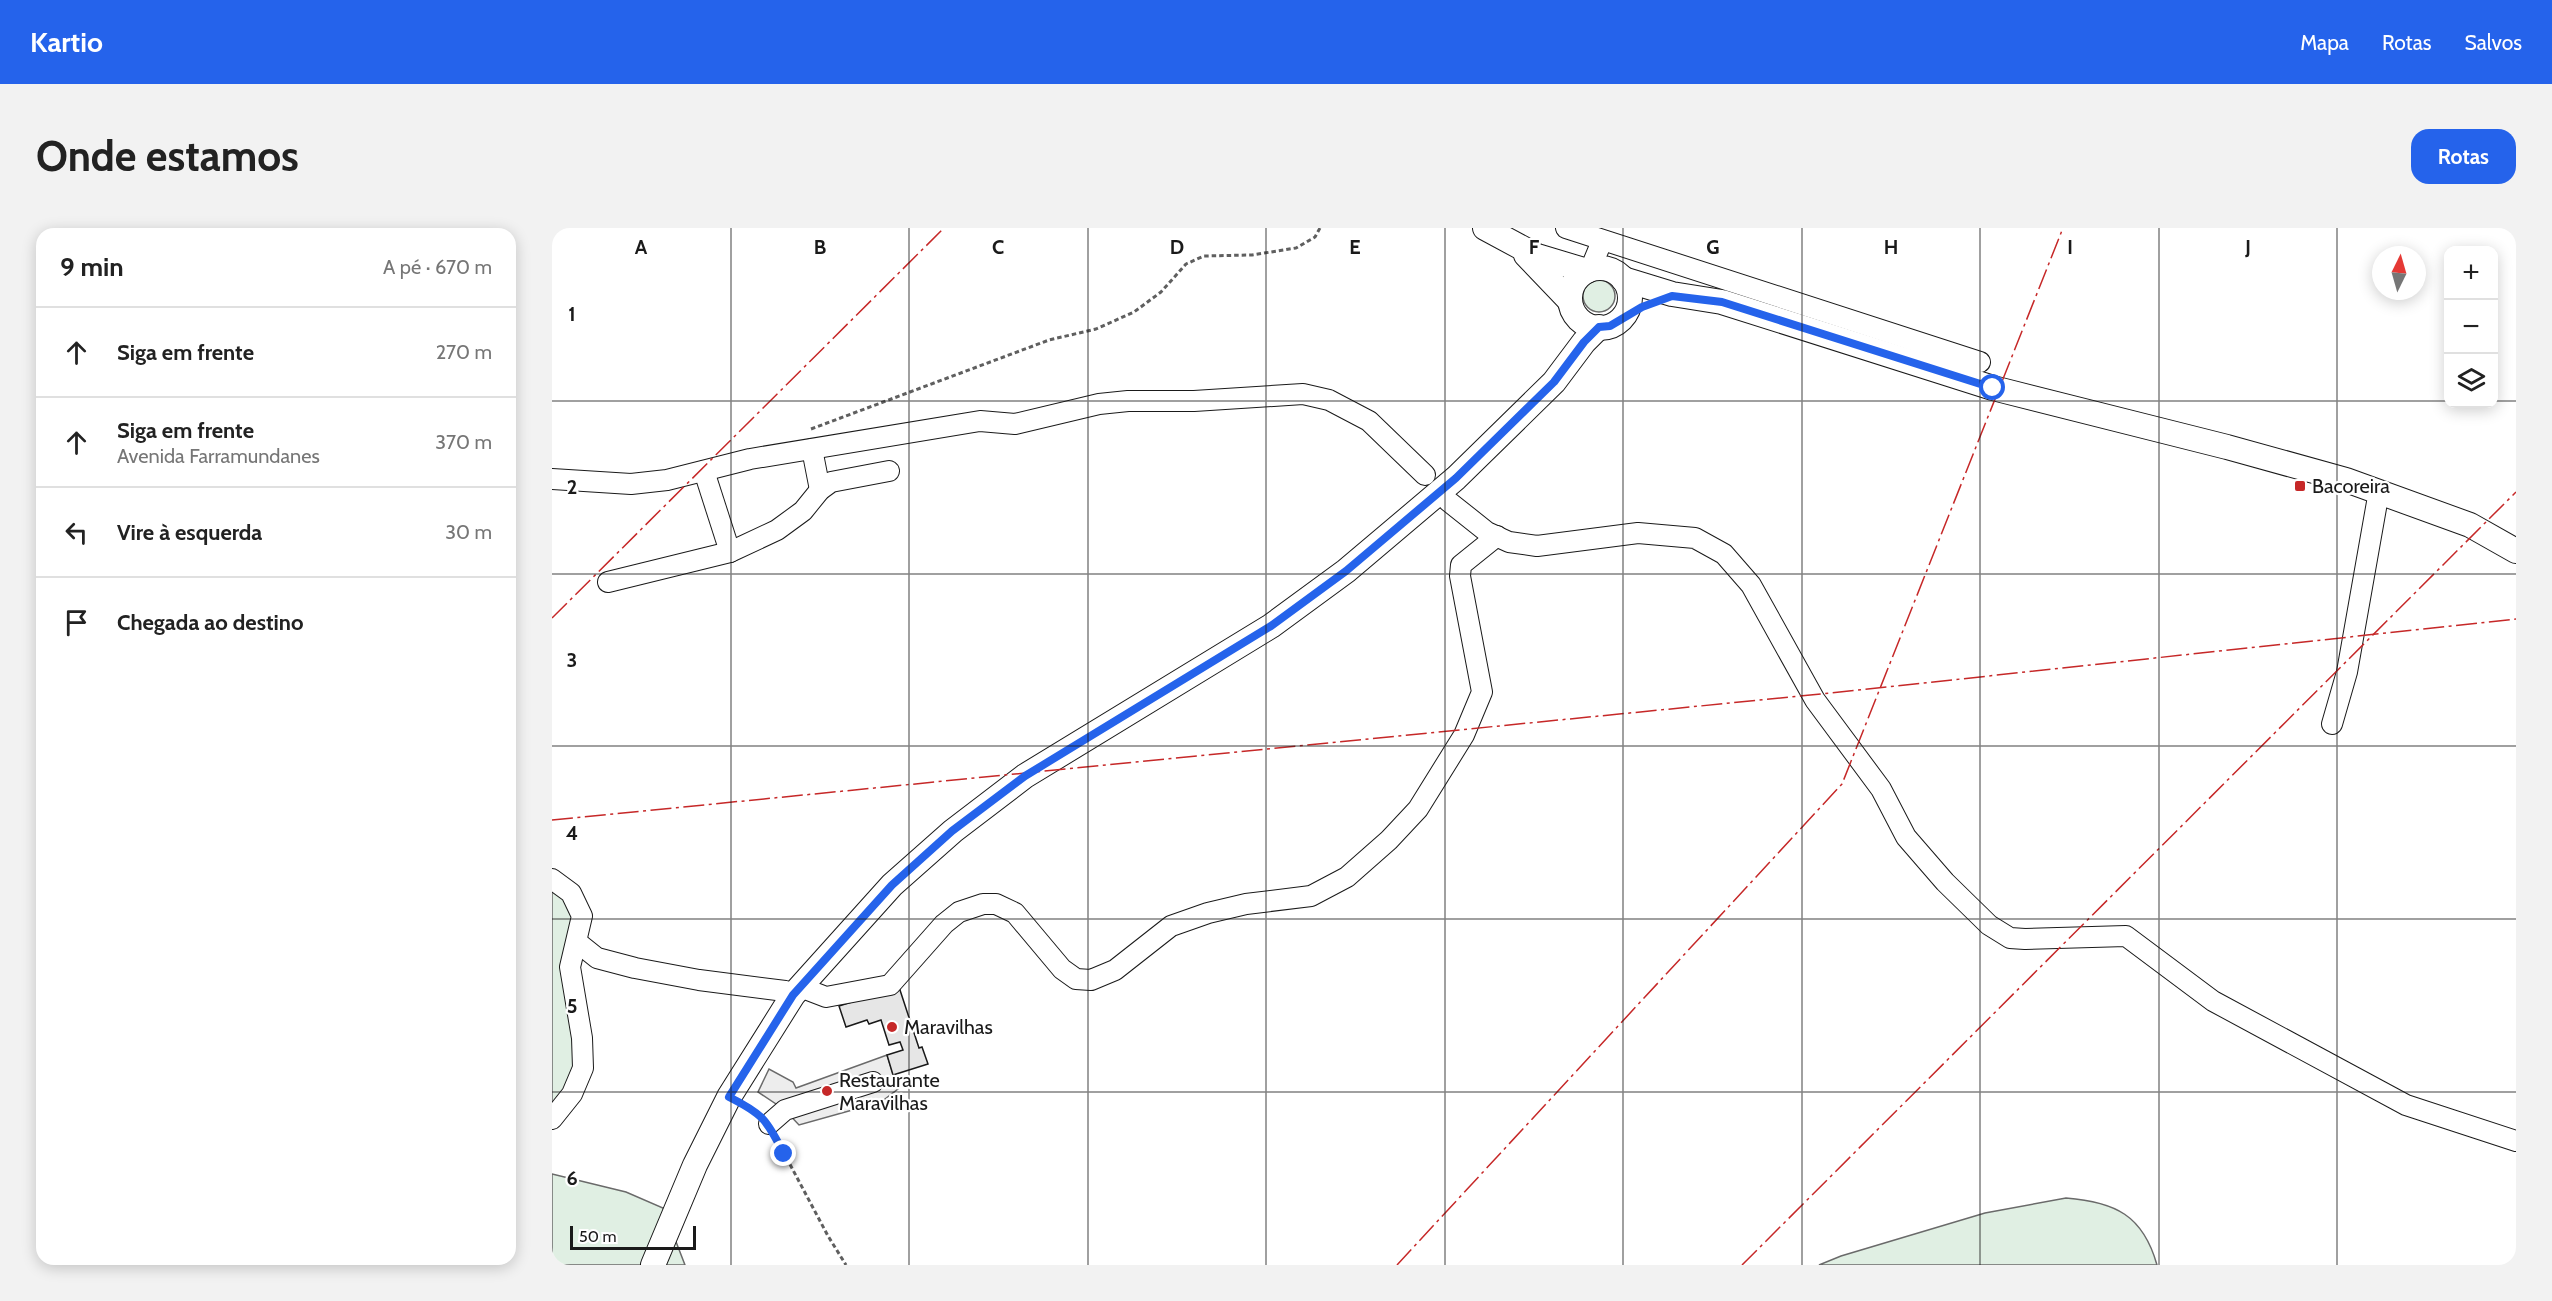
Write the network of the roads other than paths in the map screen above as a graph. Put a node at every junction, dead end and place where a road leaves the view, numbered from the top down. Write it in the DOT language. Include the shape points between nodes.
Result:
graph roads {
  1 [pos="1485,228"];
  2 [pos="1566,228"];
  3 [pos="1602,241"];
  4 [pos="1511,242"];
  5 [pos="1627,248"];
  6 [pos="1589,270"];
  7 [pos="1621,277"];
  8 [pos="1684,296"];
  9 [pos="1572,307"];
  10 [pos="1624,317"];
  11 [pos="1599,327"];
  12 [pos="1980,362"];
  13 [pos="1564,366"];
  14 [pos="808,441"];
  15 [pos="704,471"];
  16 [pos="888,471"];
  17 [pos="1425,475"];
  18 [pos="552,479"];
  19 [pos="820,490"];
  20 [pos="2379,491"];
  21 [pos="1448,501"];
  22 [pos="1497,536"];
  23 [pos="2516,550"];
  24 [pos="730,552"];
  25 [pos="608,582"];
  26 [pos="2332,724"];
  27 [pos="552,879"];
  28 [pos="577,942"];
  29 [pos="797,991"];
  30 [pos="873,1082"];
  31 [pos="552,1119"];
  32 [pos="769,1124"];
  33 [pos="2516,1140"];
  34 [pos="652,1265"];
  1 -- 4 [label="main road"];
  2 -- 3 [label="street"];
  3 -- 5 [label="street"];
  3 -- 6 [label="street"];
  4 -- 6 [label="main road" via="1537,256"];
  4 -- 9 [label="main road" via="1534,261"];
  5 -- 7 [label="street"];
  5 -- 12 [label="street"];
  6 -- 7 [label="main road" via="1605,268"];
  6 -- 9 [label="main road" via="1576,278 1571,287"];
  7 -- 8 [label="main road"];
  7 -- 10 [label="main road" via="1630,299"];
  8 -- 10 [label="main road" via="1659,299"];
  8 -- 20 [label="main road" via="1722,302 1993,388 2227,447"];
  9 -- 11 [label="main road" via="1584,324"];
  9 -- 13 [label="main road"];
  10 -- 11 [label="main road" via="1610,326"];
  11 -- 13 [label="main road"];
  13 -- 29 [label="main road" via="1554,382 1456,478 1346,571 1271,626 1025,776 952,831 892,885"];
  14 -- 15 [label="street"];
  14 -- 17 [label="street" via="980,421 1015,424 1128,401 1194,402 1303,394 1329,400 1369,421"];
  14 -- 19 [label="street"];
  15 -- 18 [label="street" via="631,484"];
  15 -- 24 [label="street"];
  16 -- 19 [label="street" via="831,482"];
  19 -- 24 [label="street" via="803,511 777,530"];
  20 -- 23 [label="main road" via="2470,525"];
  20 -- 26 [label="street" via="2347,672"];
  21 -- 22 [label="street"];
  22 -- 29 [label="street" via="1461,565 1482,692 1464,735 1418,809 1347,877 1311,896 1246,904 1172,926 1115,970 1091,980 1076,979 1062,969 1015,913 996,904 983,904 959,912 944,924 890,985 826,998"];
  22 -- 33 [label="street" via="1538,546 1638,532 1695,538 1724,554 1751,585 1815,700 1881,789 1906,837 1989,925 2010,938 2126,936 2213,1001 2406,1106"];
  24 -- 25 [label="street"];
  27 -- 28 [label="street" via="571,893 582,916"];
  28 -- 29 [label="street" via="597,958 635,968 699,981"];
  28 -- 31 [label="street" via="570,967 583,1068 572,1094"];
  29 -- 34 [label="main road" via="729,1097"];
  30 -- 32 [label="street" via="785,1110"];
}
